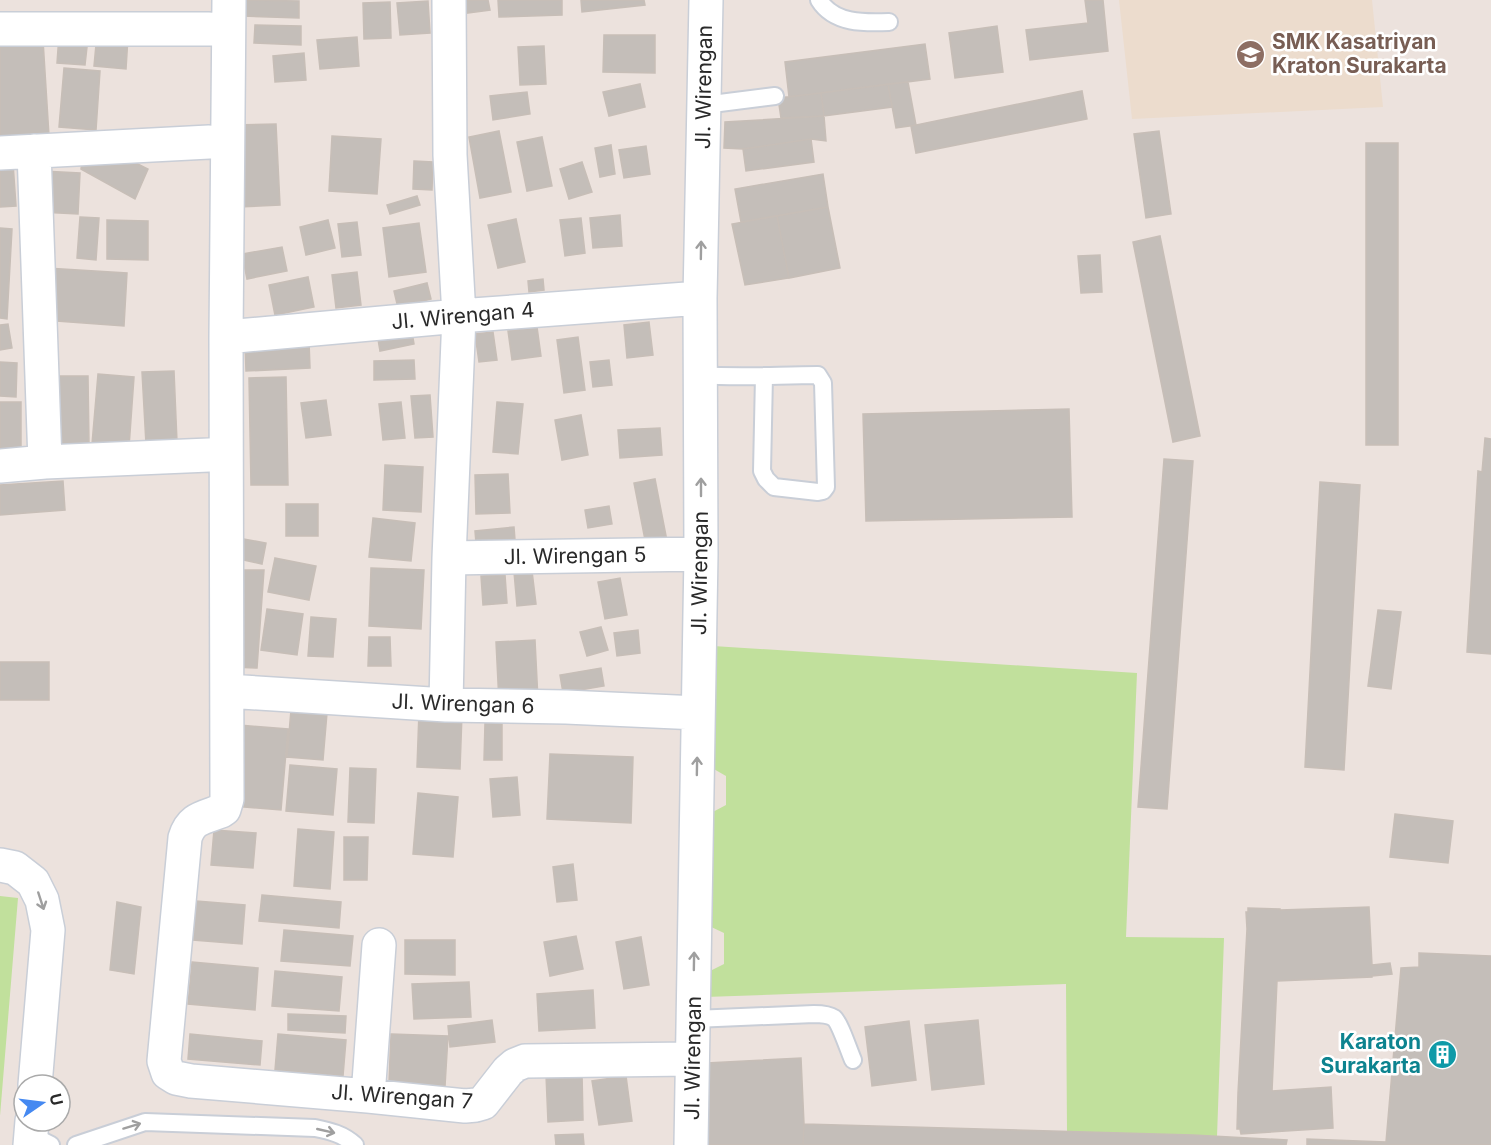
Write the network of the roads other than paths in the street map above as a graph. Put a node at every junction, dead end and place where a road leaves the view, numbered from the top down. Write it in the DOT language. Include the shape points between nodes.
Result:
graph roads {
  1 [pos="229,0"];
  2 [pos="449,0"];
  3 [pos="706,0"];
  4 [pos="819,0"];
  5 [pos="209,15"];
  6 [pos="889,22"];
  7 [pos="0,29"];
  8 [pos="775,96"];
  9 [pos="704,105"];
  10 [pos="209,142"];
  11 [pos="34,151"];
  12 [pos="0,153"];
  13 [pos="700,298"];
  14 [pos="459,316"];
  15 [pos="226,337"];
  16 [pos="701,375"];
  17 [pos="764,376"];
  18 [pos="209,455"];
  19 [pos="45,462"];
  20 [pos="0,466"];
  21 [pos="701,554"];
  22 [pos="449,558"];
  23 [pos="227,692"];
  24 [pos="446,705"];
  25 [pos="698,713"];
  26 [pos="209,753"];
  27 [pos="0,865"];
  28 [pos="378,945"];
  29 [pos="694,1019"];
  30 [pos="692,1059"];
  31 [pos="853,1060"];
  32 [pos="36,1073"];
  33 [pos="368,1096"];
  34 [pos="76,1145"];
  35 [pos="356,1145"];
  36 [pos="691,1145"];
  1 -- 15 [label="street"];
  2 -- 14 [label="street" via="450,154"];
  3 -- 9 [label="street, Jl. Wirengan"];
  4 -- 6 [label="lane" via="835,15 851,21"];
  5 -- 7 [label="street"];
  5 -- 10 [label="street"];
  8 -- 9 [label="lane"];
  13 -- 9 [label="street, Jl. Wirengan, one-way"];
  10 -- 11 [label="street"];
  10 -- 18 [label="street"];
  11 -- 12 [label="street"];
  11 -- 19 [label="street"];
  13 -- 14 [label="street, Jl. Wirengan 4"];
  13 -- 16 [label="street, Jl. Wirengan"];
  14 -- 15 [label="street, Jl. Wirengan 4"];
  14 -- 22 [label="street"];
  15 -- 23 [label="street"];
  16 -- 17 [label="lane"];
  21 -- 16 [label="street, Jl. Wirengan, one-way"];
  17 -- 17 [label="lane" via="762,471 766,479 774,487 823,491 826,487 822,379 818,375"];
  18 -- 19 [label="street"];
  18 -- 26 [label="street"];
  19 -- 20 [label="street"];
  21 -- 22 [label="street, Jl. Wirengan 5"];
  21 -- 25 [label="street, Jl. Wirengan"];
  22 -- 24 [label="street"];
  23 -- 24 [label="street, Jl. Wirengan 6"];
  23 -- 33 [label="street, Jl. Wirengan 7" via="226,804 221,811 193,822 185,838 164,1061 168,1073 191,1081"];
  24 -- 25 [label="street, Jl. Wirengan 6"];
  29 -- 25 [label="street, Jl. Wirengan, one-way"];
  27 -- 32 [label="street, one-way" via="15,868 33,882 42,900 48,930"];
  28 -- 33 [label="street"];
  29 -- 30 [label="street, Jl. Wirengan"];
  29 -- 31 [label="lane" via="825,1014 837,1023"];
  30 -- 33 [label="street, Jl. Wirengan 7" via="525,1062 508,1071 483,1103 476,1105"];
  30 -- 36 [label="street, Jl. Wirengan"];
  34 -- 35 [label="lane, one-way" via="145,1122 315,1128 347,1137"];
}
